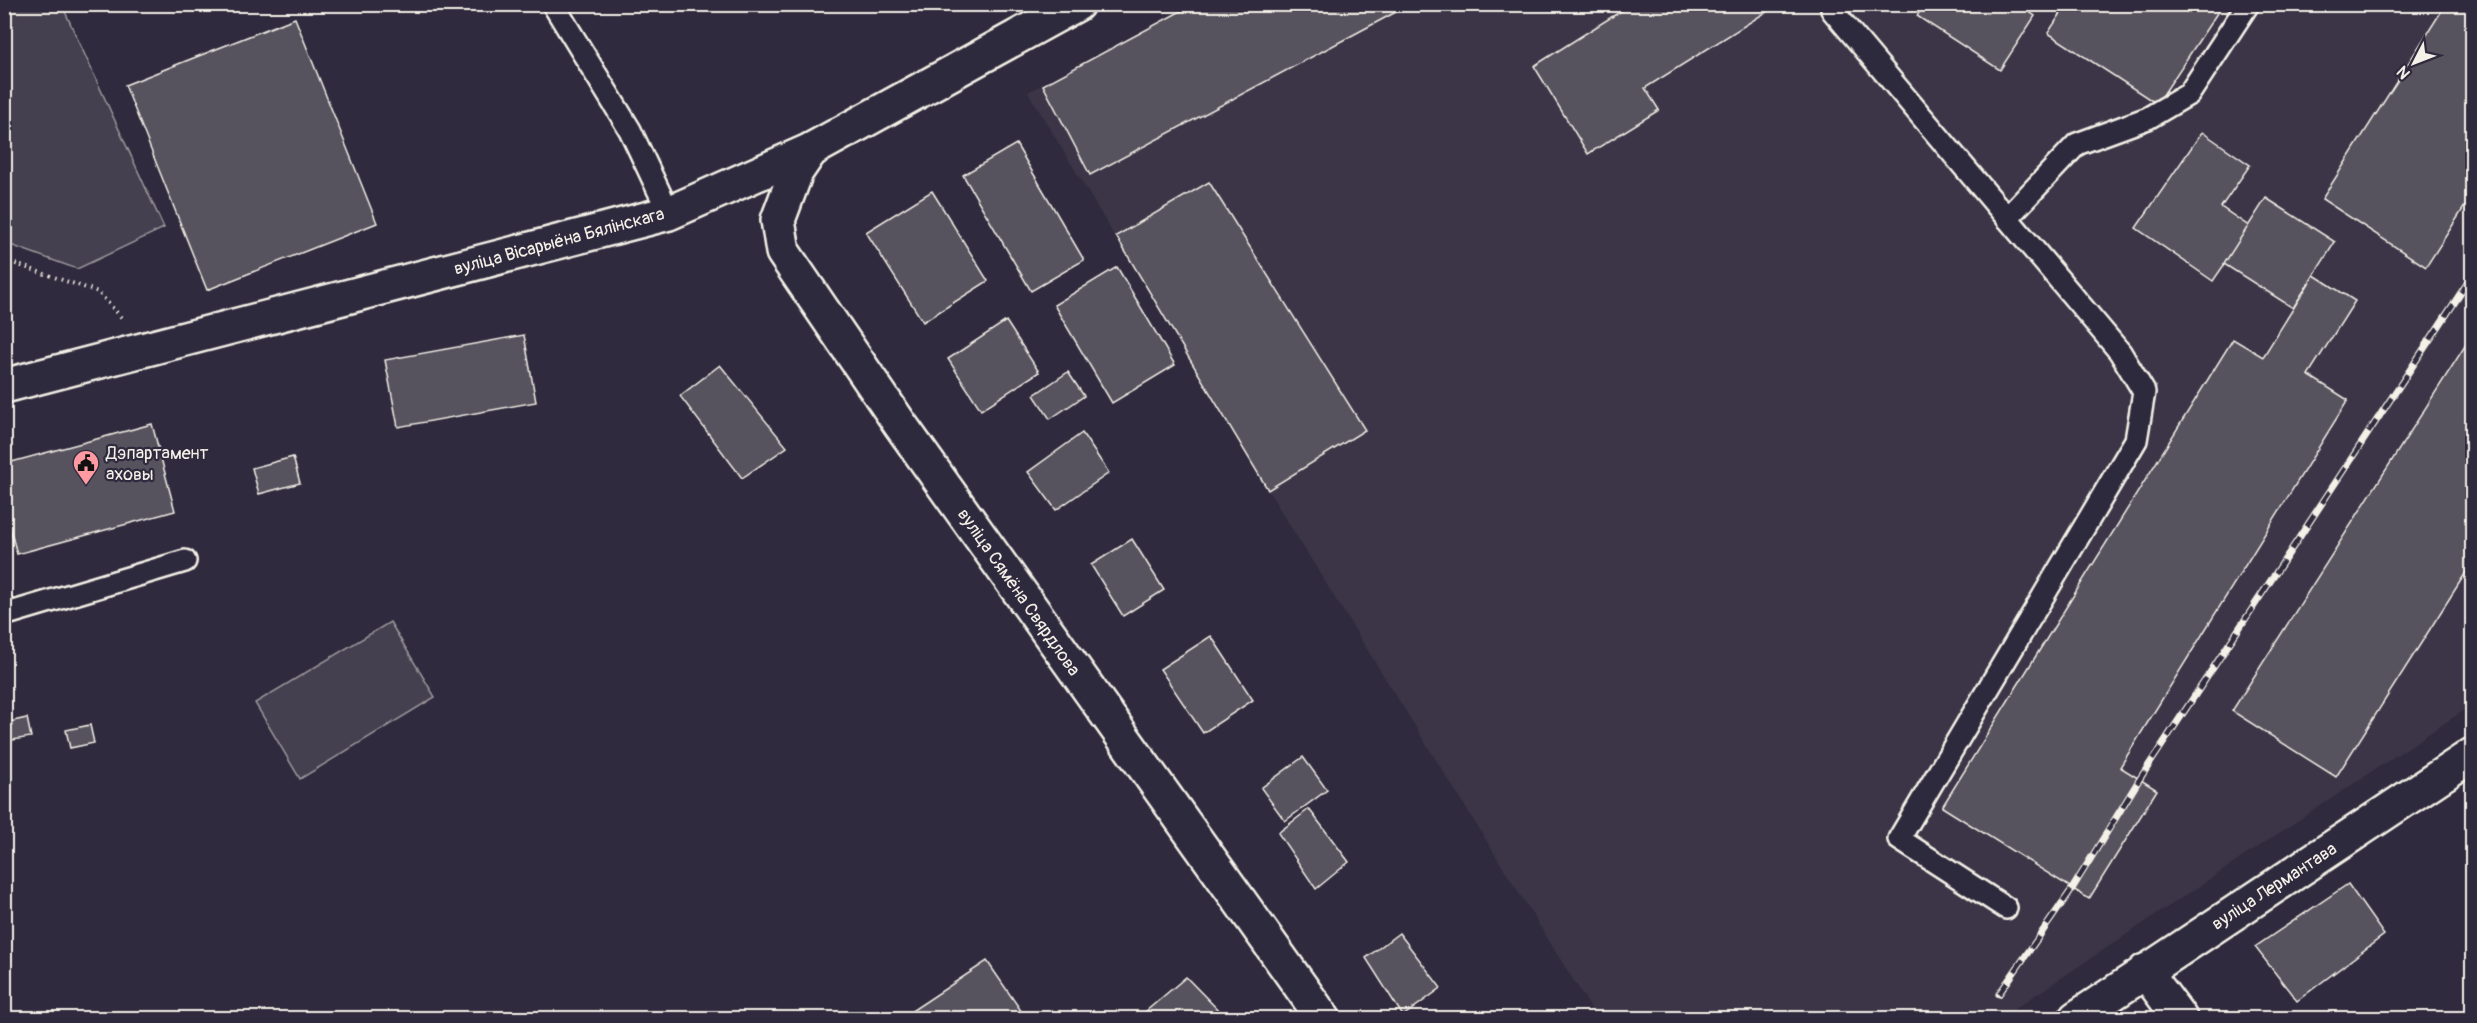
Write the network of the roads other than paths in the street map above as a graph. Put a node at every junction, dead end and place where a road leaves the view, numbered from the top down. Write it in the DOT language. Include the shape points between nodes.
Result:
graph roads {
  1 [pos="553,4"];
  2 [pos="1077,4"];
  3 [pos="1832,4"];
  4 [pos="2248,4"];
  5 [pos="811,150"];
  6 [pos="669,213"];
  7 [pos="2007,218"];
  8 [pos="4,386"];
  9 [pos="185,561"];
  10 [pos="4,608"];
  11 [pos="2472,755"];
  12 [pos="2006,908"];
  13 [pos="2145,971"];
  14 [pos="1323,1018"];
  15 [pos="2076,1018"];
  16 [pos="2180,1018"];
  1 -- 6 [label="lane" via="630,130"];
  2 -- 5 [label="street, вуліца Вісарыёна Бялінскага"];
  3 -- 7 [label="lane" via="1832,10"];
  4 -- 7 [label="lane" via="2189,94 2148,118 2077,144"];
  5 -- 6 [label="street, вуліца Вісарыёна Бялінскага"];
  5 -- 14 [label="street, вуліца Сямёна Свярдлова" via="796,172 778,220 783,252 907,434"];
  6 -- 8 [label="street, вуліца Вісарыёна Бялінскага"];
  7 -- 12 [label="lane" via="2120,352 2144,392 2136,440 1899,839"];
  9 -- 10 [label="lane" via="7,614"];
  11 -- 13 [label="street, вуліца Лермантава"];
  13 -- 15 [label="street, вуліца Лермантава"];
  13 -- 16 [label="street"];
}
